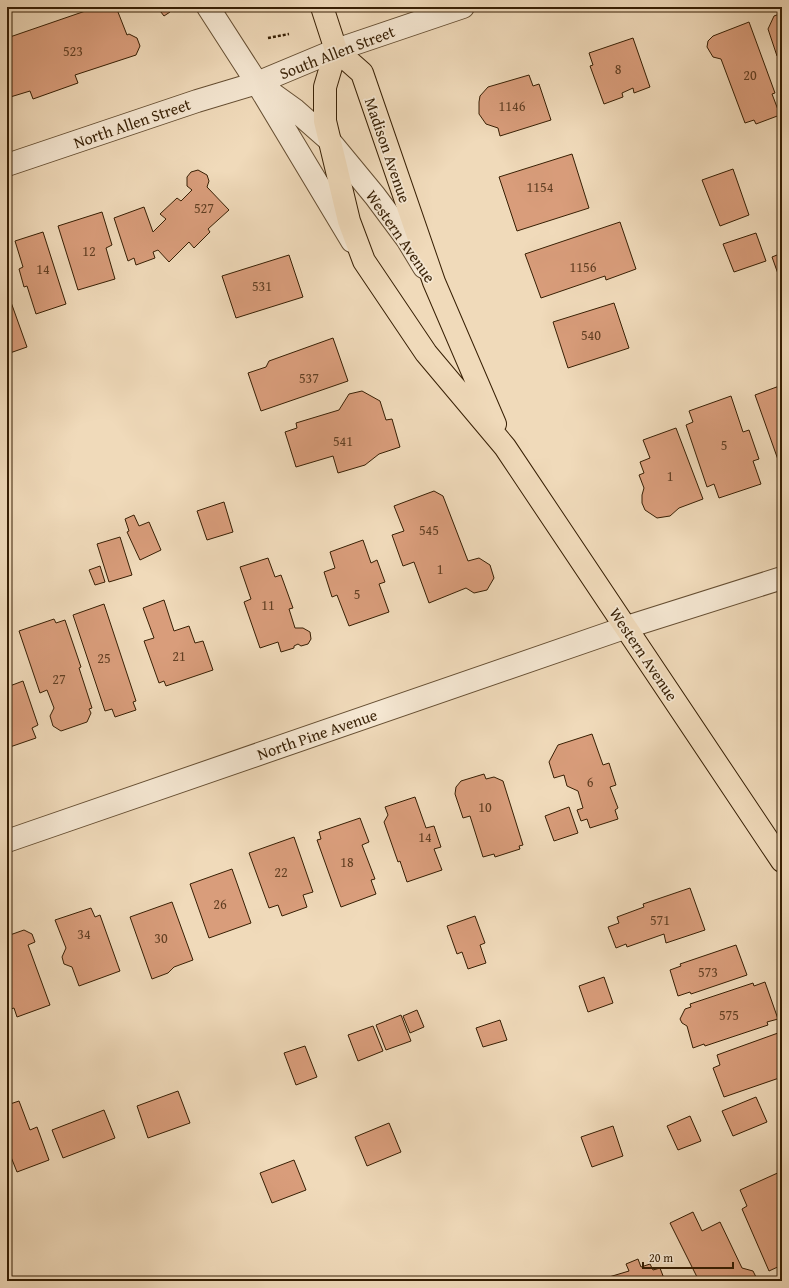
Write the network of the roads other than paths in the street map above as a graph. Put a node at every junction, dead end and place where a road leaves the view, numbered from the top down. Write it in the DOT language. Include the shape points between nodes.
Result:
graph roads {
  1 [pos="208,7"];
  2 [pos="322,7"];
  3 [pos="463,7"];
  4 [pos="336,50"];
  5 [pos="257,83"];
  6 [pos="328,139"];
  7 [pos="7,165"];
  8 [pos="364,261"];
  9 [pos="434,282"];
  10 [pos="505,447"];
  11 [pos="782,578"];
  12 [pos="627,627"];
  13 [pos="7,841"];
  14 [pos="782,861"];
  1 -- 5 [label="street, Western Avenue"];
  2 -- 4 [label="main road"];
  3 -- 4 [label="street, South Allen Street"];
  4 -- 5 [label="street, South Allen Street"];
  4 -- 6 [label="main road" via="325,87"];
  4 -- 9 [label="main road, Madison Avenue" via="362,73"];
  5 -- 6 [label="street, Western Avenue" via="295,110"];
  5 -- 7 [label="street, North Allen Street"];
  5 -- 8 [label="street, Western Avenue"];
  6 -- 8 [label="main road" via="349,221"];
  6 -- 9 [label="street, Western Avenue" via="407,239"];
  8 -- 10 [label="main road, Western Avenue" via="426,353"];
  9 -- 10 [label="main road, Western Avenue"];
  10 -- 12 [label="main road, Western Avenue"];
  11 -- 12 [label="street, North Pine Avenue"];
  12 -- 13 [label="street, North Pine Avenue"];
  12 -- 14 [label="main road, Western Avenue"];
}
